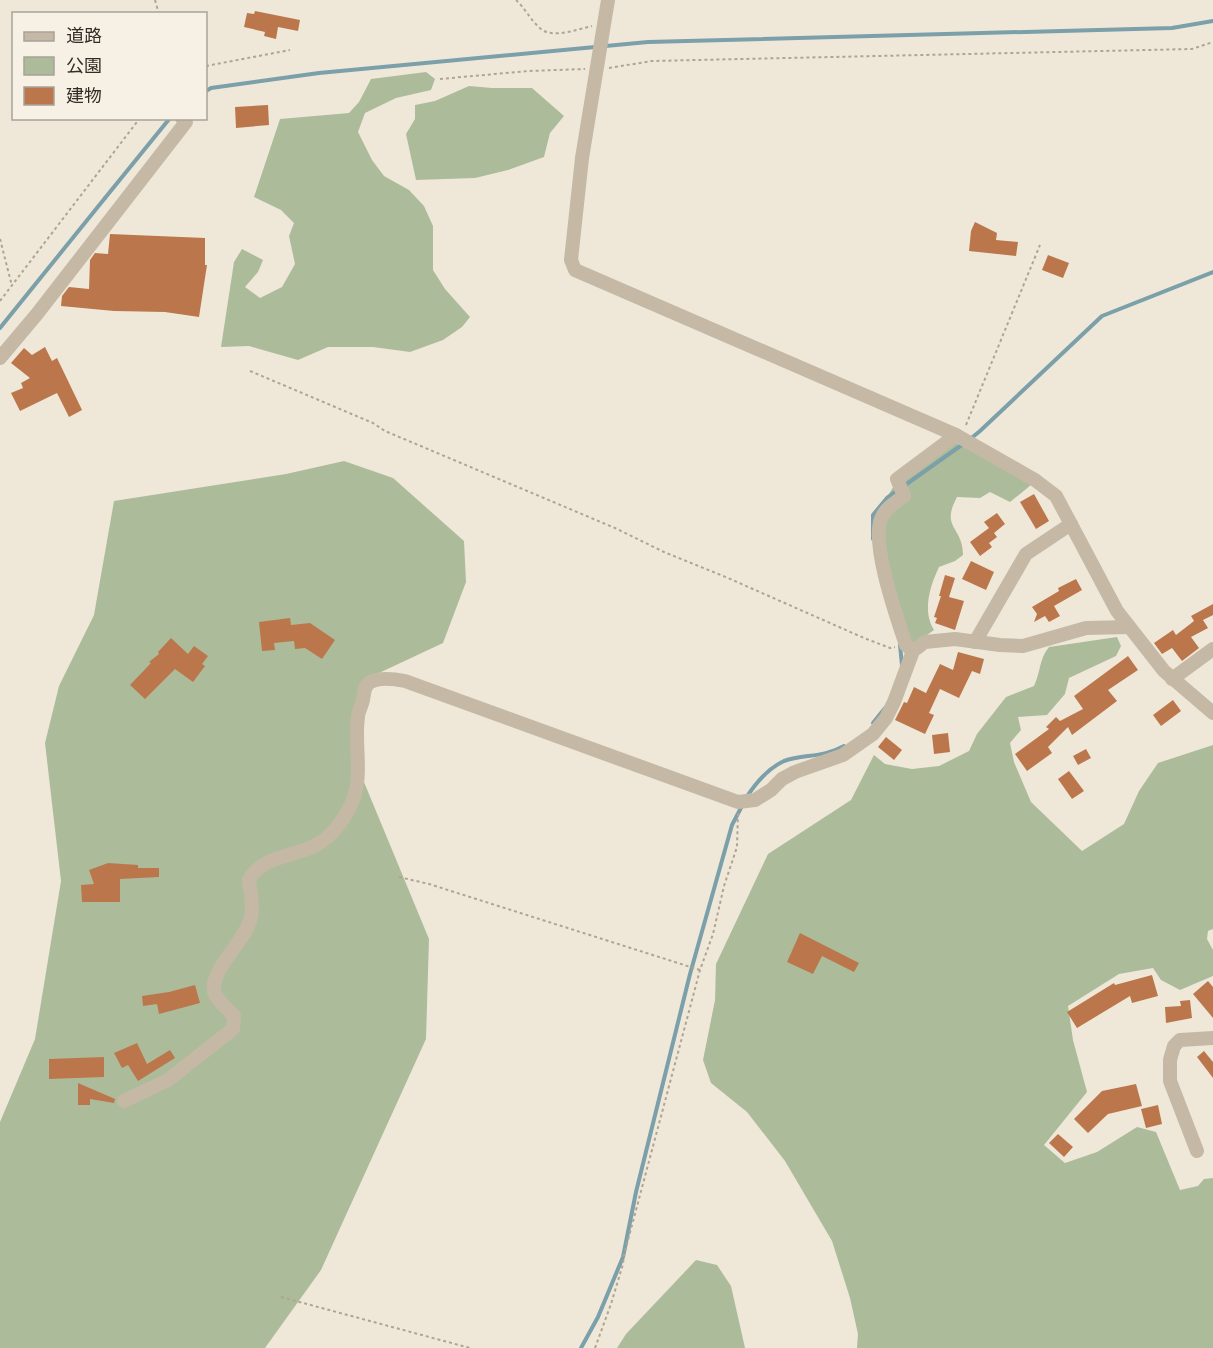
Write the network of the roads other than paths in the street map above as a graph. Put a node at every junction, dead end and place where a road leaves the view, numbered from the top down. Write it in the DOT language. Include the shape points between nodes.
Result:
graph roads {
  1 [pos="608,0"];
  2 [pos="184,120"];
  3 [pos="0,358"];
  4 [pos="958,437"];
  5 [pos="1071,524"];
  6 [pos="1129,627"];
  7 [pos="975,642"];
  8 [pos="1213,649"];
  9 [pos="914,651"];
  10 [pos="1172,679"];
  11 [pos="1213,713"];
  12 [pos="1213,1038"];
  13 [pos="124,1101"];
  14 [pos="1197,1151"];
  1 -- 4 [label="street" via="582,158 571,260 575,270"];
  2 -- 3 [label="street"];
  4 -- 5 [label="street" via="1056,495"];
  4 -- 9 [label="street" via="897,479 904,496 881,519 878,542 889,587 906,645"];
  5 -- 6 [label="street"];
  5 -- 7 [label="street" via="1026,554"];
  6 -- 7 [label="street" via="1086,628 1023,646"];
  6 -- 10 [label="street"];
  7 -- 9 [label="street" via="939,639 925,642"];
  8 -- 10 [label="street"];
  9 -- 13 [label="street" via="890,710 873,734 843,755 782,778 755,800 738,802 405,681 370,682 358,716 357,786 346,814 318,845 258,867 249,880 251,918 214,981 216,995 234,1016 233,1029 168,1080"];
  10 -- 11 [label="street"];
  12 -- 14 [label="street" via="1180,1040 1170,1060 1170,1081"];
}
